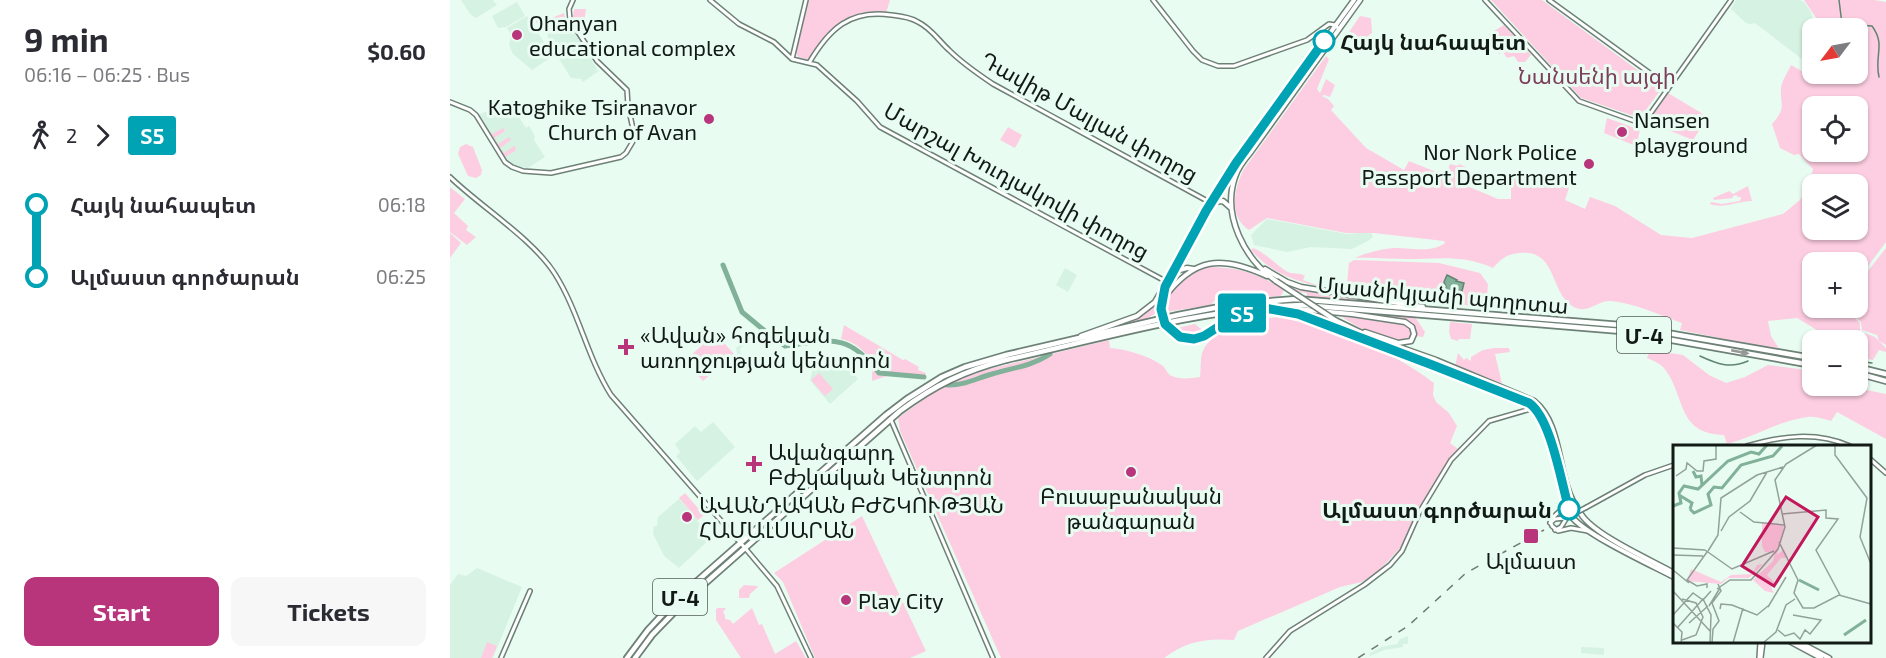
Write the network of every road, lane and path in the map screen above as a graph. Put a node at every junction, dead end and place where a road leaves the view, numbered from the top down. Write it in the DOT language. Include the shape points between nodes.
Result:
graph roads {
  1 [pos="573,0"];
  2 [pos="710,0"];
  3 [pos="806,0"];
  4 [pos="1153,0"];
  5 [pos="1354,0"];
  6 [pos="1360,0"];
  7 [pos="1485,0"];
  8 [pos="1550,0"];
  9 [pos="1731,0"];
  10 [pos="1337,27"];
  11 [pos="792,59"];
  12 [pos="809,63"];
  13 [pos="1669,87"];
  14 [pos="450,102"];
  15 [pos="450,177"];
  16 [pos="1211,203"];
  17 [pos="1231,208"];
  18 [pos="1257,264"];
  19 [pos="1195,269"];
  20 [pos="1173,272"];
  21 [pos="1271,277"];
  22 [pos="1166,285"];
  23 [pos="1162,301"];
  24 [pos="1270,306"];
  25 [pos="1259,307"];
  26 [pos="1441,311"];
  27 [pos="1353,329"];
  28 [pos="1072,339"];
  29 [pos="1802,356"];
  30 [pos="1802,363"];
  31 [pos="1868,370"];
  32 [pos="1886,374"];
  33 [pos="1868,376"];
  34 [pos="1886,381"];
  35 [pos="1537,406"];
  36 [pos="888,417"];
  37 [pos="1753,445"];
  38 [pos="1845,445"];
  39 [pos="1871,461"];
  40 [pos="1673,465"];
  41 [pos="1886,474"];
  42 [pos="1564,496"];
  43 [pos="1576,506"];
  44 [pos="1569,510"];
  45 [pos="1580,514"];
  46 [pos="1574,518"];
  47 [pos="1566,519"];
  48 [pos="1550,523"];
  49 [pos="1555,530"];
  50 [pos="1588,531"];
  51 [pos="743,546"];
  52 [pos="1673,572"];
  53 [pos="1673,577"];
  54 [pos="530,591"];
  55 [pos="1761,643"];
  56 [pos="1793,643"];
  57 [pos="1801,643"];
  58 [pos="501,658"];
  59 [pos="627,658"];
  60 [pos="635,658"];
  61 [pos="811,658"];
  62 [pos="993,658"];
  63 [pos="1266,658"];
  64 [pos="1760,658"];
  65 [pos="1821,658"];
  66 [pos="1829,658"];
  1 -- 14 [label="street" via="570,20 597,61 627,90 635,138 623,155 551,173 518,169 505,162 476,115"];
  2 -- 11 [label="street, Մարշալ Խուդյակովի փողոց" via="740,24 774,42"];
  3 -- 11 [label="street"];
  4 -- 10 [label="street" via="1192,51 1218,66 1234,66 1307,39 1329,24"];
  5 -- 10 [label="main road"];
  6 -- 10 [label="main road"];
  7 -- 13 [label="street" via="1579,101 1642,124"];
  8 -- 13 [label="street"];
  9 -- 13 [label="street"];
  10 -- 16 [label="main road"];
  10 -- 17 [label="main road" via="1240,167"];
  11 -- 12 [label="street, Մարշալ Խուդյակովի փողոց"];
  12 -- 16 [label="street, Դավիթ Մալյան փողոց" via="831,33 852,17 876,13 911,19 931,31 993,84"];
  12 -- 22 [label="street, Մարշալ Խուդյակովի փողոց" via="817,65 857,101 879,127"];
  15 -- 51 [label="street" via="544,259 562,287 611,395"];
  16 -- 17 [label="main road" via="1220,200"];
  16 -- 20 [label="main road"];
  17 -- 18 [label="main road" via="1241,241"];
  18 -- 21 [label="main road"];
  18 -- 26 [label="main road" via="1301,287"];
  19 -- 20 [label="main road"];
  19 -- 21 [label="main road" via="1218,261"];
  19 -- 23 [label="main road" via="1177,280"];
  20 -- 22 [label="main road"];
  21 -- 27 [label="main road, bridge"];
  22 -- 23 [label="main road"];
  22 -- 28 [label="main road" via="1137,316"];
  23 -- 25 [label="main road, bridge" via="1162,316 1169,329 1180,337 1194,339"];
  24 -- 25 [label="highway, Մյասնիկյանի պողոտա / Մ-4"];
  24 -- 27 [label="main road" via="1404,322 1414,334 1403,343"];
  24 -- 30 [label="highway, Մյասնիկյանի պողոտա / Մ-4, one-way" via="1333,306 1621,331"];
  25 -- 35 [label="main road" via="1298,314"];
  25 -- 36 [label="highway, Մյասնիկյանի պողոտա / Մ-4" via="1006,360 963,373"];
  26 -- 28 [label="highway, Մյասնիկյանի պողոտա / Մ-4" via="1276,299 1211,308"];
  26 -- 29 [label="highway, Մյասնիկյանի պողոտա / Մ-4" via="1622,325"];
  27 -- 35 [label="main road" via="1529,398"];
  28 -- 36 [label="highway, Մ-4" via="965,366 927,385"];
  31 -- 32 [label="highway"];
  33 -- 34 [label="highway"];
  35 -- 42 [label="main road"];
  35 -- 43 [label="main road" via="1547,416"];
  35 -- 63 [label="street" via="1490,421 1451,460 1419,513 1402,551 1390,565 1290,631"];
  36 -- 51 [label="highway, Մ-4"];
  36 -- 62 [label="street"];
  37 -- 38 [label="street" via="1796,436 1830,439"];
  39 -- 41 [label="street"];
  40 -- 47 [label="street, bridge"];
  42 -- 44 [label="main road"];
  42 -- 48 [label="street" via="1562,509"];
  43 -- 44 [label="main road"];
  43 -- 45 [label="main road"];
  44 -- 46 [label="main road"];
  45 -- 46 [label="main road"];
  45 -- 52 [label="main road" via="1603,534"];
  46 -- 50 [label="main road"];
  47 -- 48 [label="street"];
  47 -- 49 [label="street"];
  48 -- 49 [label="street"];
  49 -- 50 [label="street"];
  50 -- 53 [label="main road"];
  51 -- 59 [label="highway, Մ-4" via="664,612"];
  51 -- 60 [label="highway, Մ-4" via="668,616"];
  51 -- 61 [label="street" via="777,586"];
  54 -- 58 [label="street"];
  55 -- 64 [label="street"];
  56 -- 65 [label="main road"];
  57 -- 66 [label="main road"];
}
